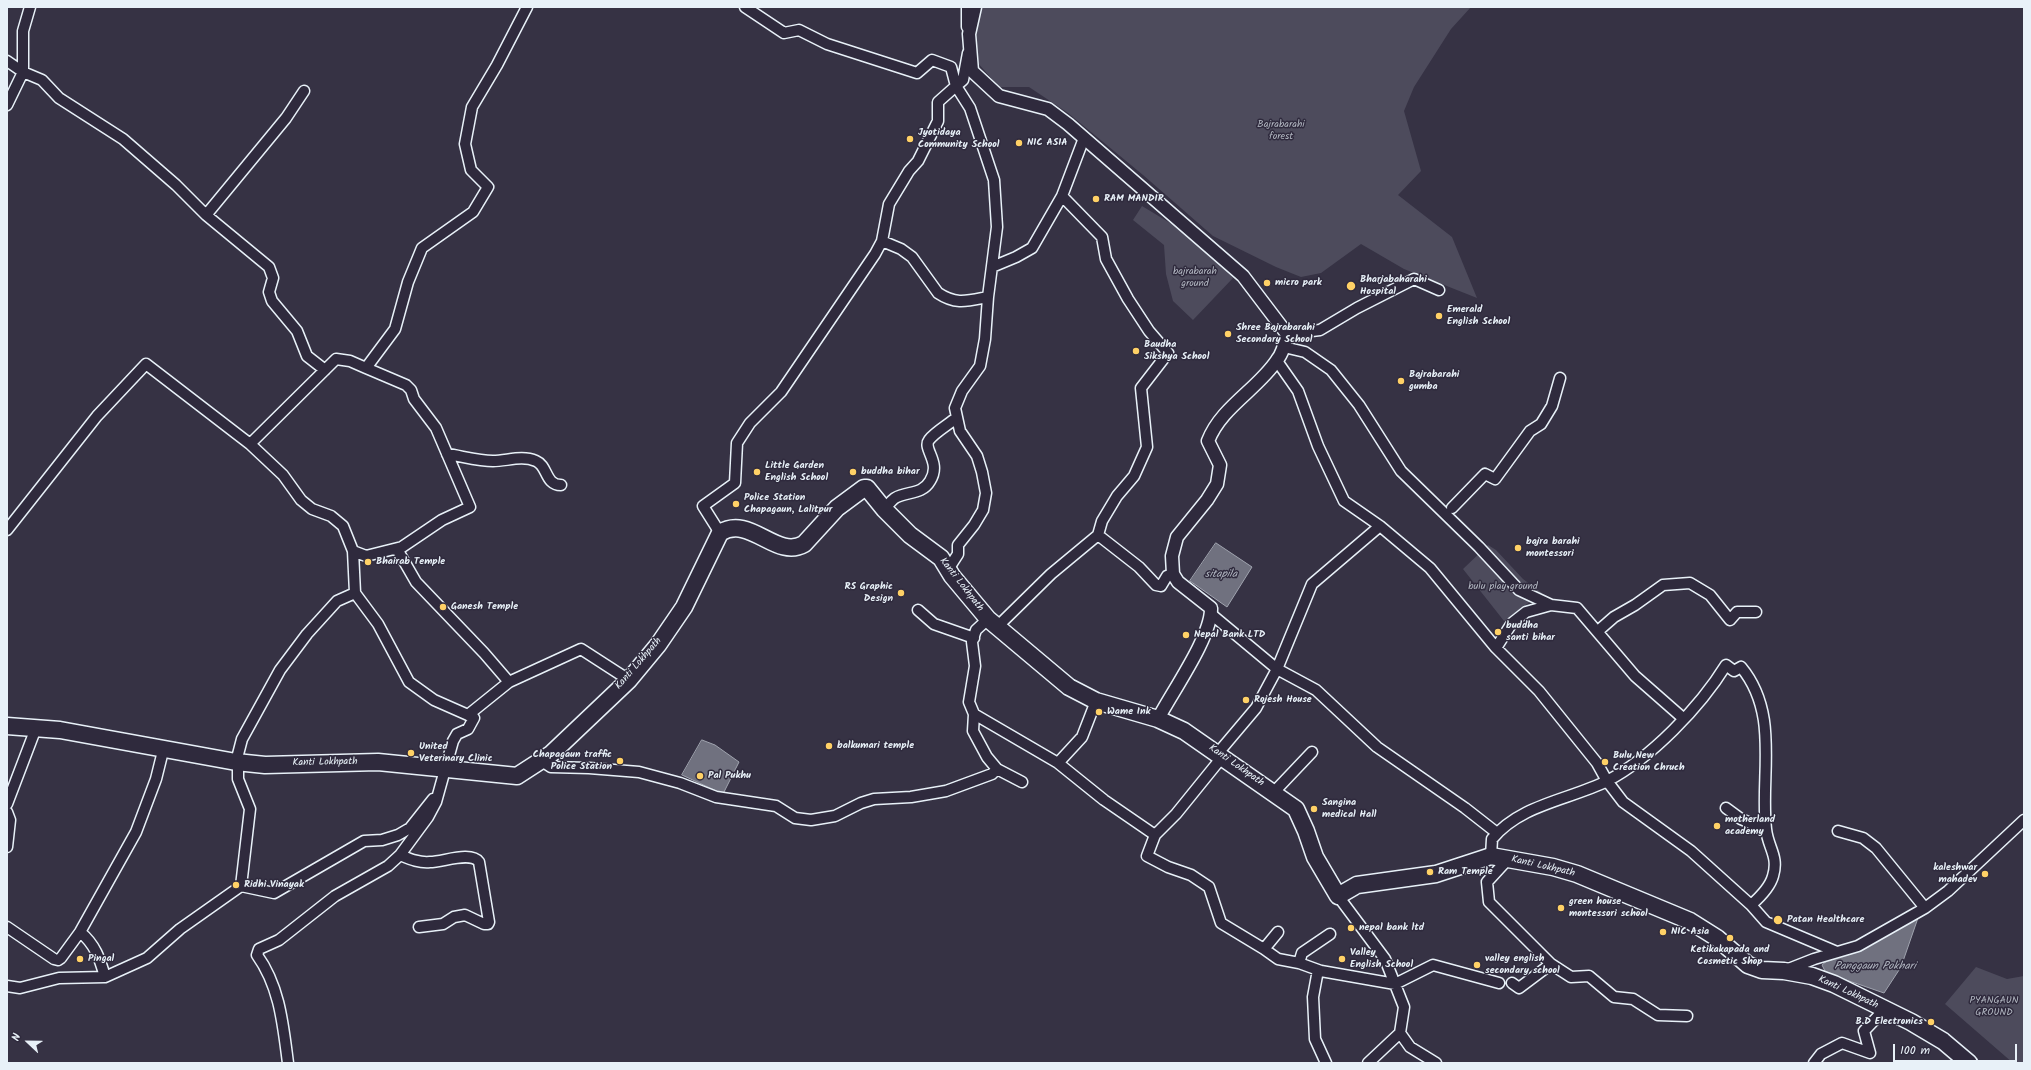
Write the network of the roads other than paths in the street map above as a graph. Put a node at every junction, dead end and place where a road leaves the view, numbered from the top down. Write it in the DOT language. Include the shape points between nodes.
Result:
graph roads {
  1 [pos="30,7"];
  2 [pos="527,7"];
  3 [pos="745,7"];
  4 [pos="967,7"];
  5 [pos="975,7"];
  6 [pos="7,62"];
  7 [pos="23,72"];
  8 [pos="956,86"];
  9 [pos="304,91"];
  10 [pos="7,105"];
  11 [pos="1084,138"];
  12 [pos="1062,196"];
  13 [pos="206,215"];
  14 [pos="882,240"];
  15 [pos="992,267"];
  16 [pos="1439,290"];
  17 [pos="988,297"];
  18 [pos="1287,334"];
  19 [pos="1284,347"];
  20 [pos="1277,361"];
  21 [pos="366,368"];
  22 [pos="325,370"];
  23 [pos="1560,378"];
  24 [pos="956,418"];
  25 [pos="250,444"];
  26 [pos="447,454"];
  27 [pos="561,485"];
  28 [pos="1452,508"];
  29 [pos="884,509"];
  30 [pos="1380,526"];
  31 [pos="7,530"];
  32 [pos="720,533"];
  33 [pos="1098,535"];
  34 [pos="397,549"];
  35 [pos="353,551"];
  36 [pos="949,568"];
  37 [pos="1173,574"];
  38 [pos="355,593"];
  39 [pos="1551,605"];
  40 [pos="918,610"];
  41 [pos="1756,612"];
  42 [pos="1211,614"];
  43 [pos="993,623"];
  44 [pos="1598,631"];
  45 [pos="974,638"];
  46 [pos="1496,648"];
  47 [pos="1277,669"];
  48 [pos="629,680"];
  49 [pos="509,682"];
  50 [pos="1096,701"];
  51 [pos="974,714"];
  52 [pos="468,716"];
  53 [pos="1158,719"];
  54 [pos="1684,720"];
  55 [pos="7,726"];
  56 [pos="36,728"];
  57 [pos="164,748"];
  58 [pos="1312,752"];
  59 [pos="1220,755"];
  60 [pos="542,761"];
  61 [pos="239,762"];
  62 [pos="1058,763"];
  63 [pos="445,768"];
  64 [pos="997,769"];
  65 [pos="1607,781"];
  66 [pos="1022,782"];
  67 [pos="439,790"];
  68 [pos="1274,792"];
  69 [pos="7,804"];
  70 [pos="1726,808"];
  71 [pos="7,812"];
  72 [pos="2024,820"];
  73 [pos="1766,830"];
  74 [pos="1838,831"];
  75 [pos="1497,833"];
  76 [pos="1155,835"];
  77 [pos="7,847"];
  78 [pos="400,855"];
  79 [pos="1491,856"];
  80 [pos="1509,858"];
  81 [pos="241,886"];
  82 [pos="1338,896"];
  83 [pos="1751,905"];
  84 [pos="1925,908"];
  85 [pos="7,927"];
  86 [pos="419,927"];
  87 [pos="80,932"];
  88 [pos="1278,932"];
  89 [pos="1330,934"];
  90 [pos="1264,949"];
  91 [pos="1837,952"];
  92 [pos="1298,963"];
  93 [pos="1551,964"];
  94 [pos="1318,970"];
  95 [pos="1784,971"];
  96 [pos="105,977"];
  97 [pos="1512,983"];
  98 [pos="1395,984"];
  99 [pos="1499,984"];
  100 [pos="7,986"];
  101 [pos="1885,1009"];
  102 [pos="1687,1016"];
  103 [pos="1400,1033"];
  104 [pos="288,1063"];
  105 [pos="1326,1063"];
  106 [pos="1368,1063"];
  107 [pos="1436,1063"];
  108 [pos="1814,1063"];
  109 [pos="1969,1063"];
  1 -- 7 [label="street" via="23,31"];
  2 -- 21 [label="street" via="472,107 465,144 471,170 488,187 473,212 422,248 408,282 395,329"];
  3 -- 8 [label="street" via="784,33 799,30 827,44 917,72 932,60 951,67"];
  4 -- 8 [label="street" via="968,54 963,80"];
  5 -- 11 [label="street" via="969,34 972,72 999,96 1048,109"];
  6 -- 7 [label="street"];
  7 -- 10 [label="street"];
  7 -- 13 [label="street" via="42,80 59,98 123,139"];
  8 -- 14 [label="street" via="938,102 938,121 918,161 889,204"];
  8 -- 15 [label="street" via="970,108 994,180 997,227"];
  9 -- 13 [label="street" via="286,118"];
  11 -- 12 [label="street"];
  11 -- 18 [label="street" via="1243,276"];
  12 -- 15 [label="street" via="1032,248"];
  12 -- 33 [label="street" via="1102,237 1106,259 1128,299 1149,331 1168,353 1141,388 1147,447 1134,476 1117,496 1102,521"];
  13 -- 22 [label="street" via="269,267 272,278 269,292 272,301 297,331 307,356"];
  14 -- 17 [label="street" via="912,257 938,293 944,297 956,302"];
  14 -- 32 [label="street" via="781,392 750,424 737,443 735,483 703,506"];
  15 -- 17 [label="street"];
  16 -- 18 [label="street" via="1414,279 1320,330"];
  17 -- 24 [label="street" via="980,366 962,391 955,408"];
  18 -- 19 [label="street"];
  19 -- 20 [label="street"];
  19 -- 39 [label="street" via="1305,352 1331,370 1359,405 1401,471 1519,590"];
  20 -- 30 [label="street" via="1298,391 1318,446 1344,501"];
  20 -- 37 [label="street" via="1232,407 1212,432 1208,441 1220,465 1218,484 1177,537 1172,556"];
  21 -- 22 [label="street" via="350,360 336,359"];
  21 -- 26 [label="street" via="406,385 411,390 414,399 436,428"];
  22 -- 25 [label="street"];
  23 -- 28 [label="street" via="1552,406 1541,424 1530,431 1495,479 1485,474"];
  24 -- 29 [label="street" via="929,440 927,447 935,464 930,482 920,491 895,498"];
  24 -- 36 [label="street" via="960,431 977,456 986,493 983,510 958,545 958,554"];
  25 -- 31 [label="street" via="146,364 97,416"];
  25 -- 35 [label="street" via="283,474 301,500 312,510 331,516 343,526"];
  26 -- 27 [label="street" via="491,461 515,458 534,460 539,463 551,482"];
  26 -- 34 [label="street" via="470,507 442,520"];
  29 -- 32 [label="main road, Kanti Lokhpath" via="870,490 864,488 837,508 804,544 792,548 739,527 728,527"];
  29 -- 36 [label="main road, Kanti Lokhpath" via="910,535 942,558"];
  30 -- 46 [label="street" via="1430,568"];
  30 -- 47 [label="street" via="1312,584"];
  32 -- 48 [label="main road, Kanti Lokhpath" via="684,607 658,645"];
  33 -- 37 [label="street" via="1139,567 1156,585 1161,586 1166,576"];
  33 -- 43 [label="street"];
  34 -- 35 [label="street" via="366,556"];
  34 -- 49 [label="street" via="416,582"];
  35 -- 38 [label="street"];
  36 -- 43 [label="main road, Kanti Lokhpath" via="952,576"];
  37 -- 42 [label="street" via="1178,582 1211,608"];
  38 -- 52 [label="street" via="378,624 409,682 434,700"];
  38 -- 61 [label="street" via="338,601 307,634 280,670 242,739"];
  39 -- 44 [label="street" via="1576,608"];
  39 -- 46 [label="street" via="1526,612 1512,623"];
  40 -- 45 [label="street" via="934,624"];
  41 -- 44 [label="street" via="1737,612 1730,620 1710,595 1690,583 1663,585 1614,617"];
  42 -- 47 [label="street"];
  42 -- 53 [label="street" via="1205,638"];
  43 -- 45 [label="street" via="976,630"];
  43 -- 50 [label="main road, Kanti Lokhpath" via="1068,687"];
  44 -- 54 [label="street" via="1604,642 1635,676"];
  45 -- 51 [label="street" via="974,672 969,702"];
  46 -- 65 [label="street" via="1539,691 1597,763"];
  47 -- 59 [label="street" via="1256,708"];
  47 -- 75 [label="street" via="1316,690 1377,747"];
  48 -- 49 [label="street" via="580,649"];
  48 -- 60 [label="main road, Kanti Lokhpath"];
  49 -- 52 [label="street"];
  50 -- 53 [label="main road, Kanti Lokhpath"];
  50 -- 62 [label="street" via="1082,737"];
  51 -- 62 [label="street"];
  51 -- 64 [label="street" via="973,731 986,757"];
  52 -- 63 [label="street" via="474,718 468,729 457,734"];
  53 -- 59 [label="main road, Kanti Lokhpath" via="1184,731"];
  54 -- 65 [label="street" via="1646,754"];
  54 -- 73 [label="street" via="1726,666 1734,670 1740,667 1752,680 1761,705 1766,734"];
  55 -- 56 [label="main road, Kanti Lokhpath"];
  56 -- 57 [label="main road, Kanti Lokhpath"];
  56 -- 69 [label="street"];
  57 -- 61 [label="main road, Kanti Lokhpath"];
  57 -- 87 [label="street" via="156,779 138,826"];
  58 -- 68 [label="street"];
  59 -- 68 [label="main road, Kanti Lokhpath"];
  59 -- 76 [label="street" via="1176,814"];
  60 -- 63 [label="main road, Kanti Lokhpath" via="517,776"];
  60 -- 64 [label="street" via="551,767 639,772 680,783 716,798 776,806 795,818 811,820 835,816 874,799 911,798 946,791 992,774"];
  61 -- 63 [label="main road, Kanti Lokhpath" via="378,762"];
  61 -- 81 [label="street" via="238,779 250,809"];
  62 -- 76 [label="street" via="1104,800"];
  63 -- 67 [label="street"];
  64 -- 66 [label="street"];
  65 -- 75 [label="street" via="1518,816"];
  65 -- 83 [label="street" via="1623,802 1691,851"];
  67 -- 78 [label="street" via="428,817"];
  67 -- 81 [label="street" via="410,828 398,835 382,840 364,840 274,893"];
  68 -- 82 [label="main road, Kanti Lokhpath" via="1296,809 1315,857"];
  70 -- 73 [label="street" via="1741,819"];
  71 -- 77 [label="street" via="10,820"];
  72 -- 84 [label="street" via="1948,891"];
  73 -- 83 [label="street" via="1776,861 1773,878"];
  74 -- 84 [label="street" via="1862,838 1876,848"];
  75 -- 79 [label="street" via="1492,839"];
  76 -- 90 [label="street" via="1147,856 1191,875 1209,887 1221,923"];
  78 -- 86 [label="street" via="423,862 468,856 479,862 489,922 484,924 465,915 454,917 443,924"];
  78 -- 104 [label="street" via="388,866 335,896 279,940 259,949 256,956 274,984 282,1015"];
  79 -- 80 [label="main road, Kanti Lokhpath"];
  79 -- 82 [label="main road, Kanti Lokhpath" via="1436,874 1357,885"];
  80 -- 93 [label="street" via="1487,882 1489,902"];
  80 -- 95 [label="main road, Kanti Lokhpath" via="1576,874 1690,921 1717,938 1748,965 1762,970"];
  81 -- 96 [label="street" via="180,929 147,958"];
  82 -- 98 [label="street" via="1385,959"];
  83 -- 91 [label="street" via="1766,922"];
  84 -- 91 [label="street" via="1858,946"];
  85 -- 87 [label="street" via="57,960"];
  87 -- 96 [label="street" via="92,942"];
  88 -- 90 [label="street"];
  89 -- 92 [label="street" via="1302,953"];
  90 -- 92 [label="street" via="1278,959"];
  91 -- 95 [label="street"];
  92 -- 94 [label="street"];
  93 -- 97 [label="street" via="1519,988"];
  93 -- 102 [label="street" via="1571,977 1589,976 1614,996 1633,999 1658,1015"];
  94 -- 98 [label="street"];
  94 -- 105 [label="street" via="1313,997 1315,1039"];
  95 -- 101 [label="main road, Kanti Lokhpath" via="1812,976 1834,984"];
  96 -- 100 [label="street" via="59,978 20,988"];
  98 -- 99 [label="street" via="1433,965"];
  98 -- 103 [label="street" via="1404,1007"];
  101 -- 108 [label="street" via="1864,1030 1870,1053 1842,1043 1821,1054"];
  101 -- 109 [label="main road, Kanti Lokhpath" via="1943,1041"];
  103 -- 106 [label="street"];
  103 -- 107 [label="street" via="1410,1047"];
}
